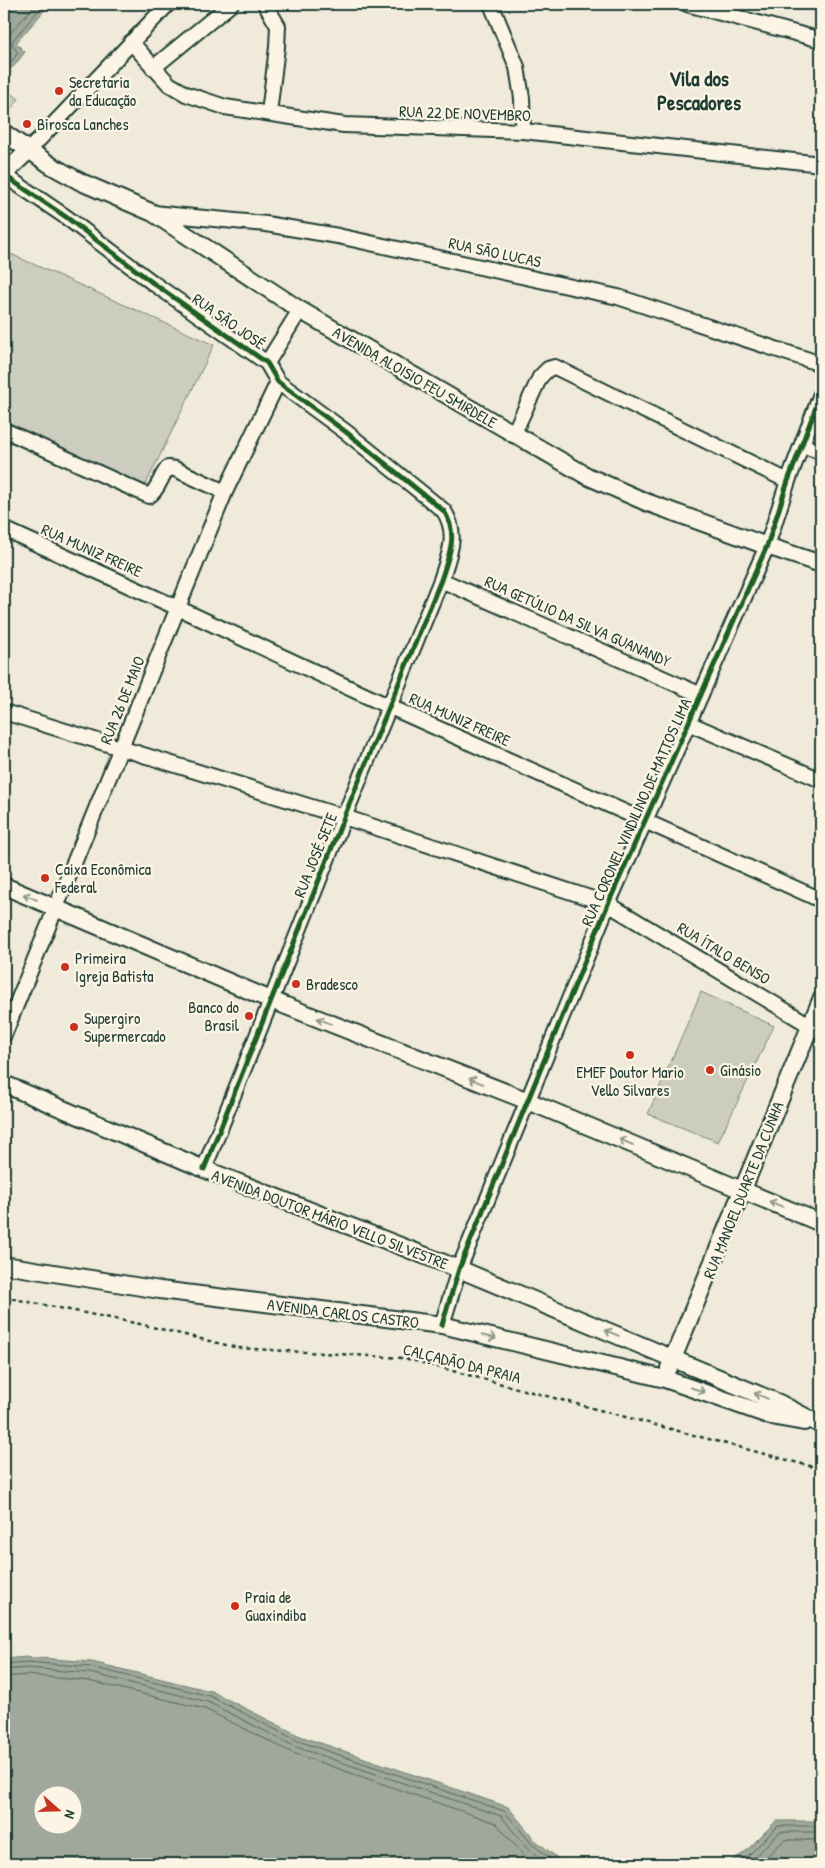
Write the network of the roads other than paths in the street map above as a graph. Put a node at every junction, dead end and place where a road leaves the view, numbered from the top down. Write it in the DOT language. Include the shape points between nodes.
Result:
graph roads {
  1 [pos="168,4"];
  2 [pos="231,4"];
  3 [pos="264,4"];
  4 [pos="491,4"];
  5 [pos="687,4"];
  6 [pos="821,40"];
  7 [pos="131,42"];
  8 [pos="154,68"];
  9 [pos="269,113"];
  10 [pos="523,131"];
  11 [pos="4,133"];
  12 [pos="29,150"];
  13 [pos="821,164"];
  14 [pos="4,174"];
  15 [pos="153,213"];
  16 [pos="300,310"];
  17 [pos="267,363"];
  18 [pos="821,364"];
  19 [pos="278,382"];
  20 [pos="821,394"];
  21 [pos="4,430"];
  22 [pos="512,435"];
  23 [pos="802,445"];
  24 [pos="821,452"];
  25 [pos="788,481"];
  26 [pos="225,492"];
  27 [pos="4,529"];
  28 [pos="767,546"];
  29 [pos="450,551"];
  30 [pos="821,564"];
  31 [pos="441,580"];
  32 [pos="178,608"];
  33 [pos="701,695"];
  34 [pos="388,706"];
  35 [pos="4,712"];
  36 [pos="688,723"];
  37 [pos="120,749"];
  38 [pos="821,780"];
  39 [pos="344,816"];
  40 [pos="645,820"];
  41 [pos="4,886"];
  42 [pos="821,900"];
  43 [pos="608,904"];
  44 [pos="56,907"];
  45 [pos="271,1000"];
  46 [pos="821,1000"];
  47 [pos="816,1029"];
  48 [pos="4,1035"];
  49 [pos="4,1084"];
  50 [pos="528,1101"];
  51 [pos="204,1169"];
  52 [pos="743,1191"];
  53 [pos="821,1223"];
  54 [pos="4,1265"];
  55 [pos="459,1269"];
  56 [pos="442,1325"];
  57 [pos="673,1359"];
  58 [pos="665,1379"];
  59 [pos="821,1425"];
  1 -- 7 [label="street"];
  2 -- 8 [label="street"];
  3 -- 9 [label="street" via="278,26"];
  4 -- 10 [label="street" via="517,67"];
  5 -- 6 [label="street"];
  7 -- 8 [label="street, RUA 22 DE NOVEMBRO"];
  7 -- 12 [label="street"];
  8 -- 9 [label="street, RUA 22 DE NOVEMBRO" via="169,84 186,94 225,107"];
  9 -- 10 [label="street, RUA 22 DE NOVEMBRO" via="344,125"];
  10 -- 13 [label="street, RUA 22 DE NOVEMBRO"];
  11 -- 12 [label="street, AVENIDA ALOISIO FEU SMIRDELE"];
  12 -- 14 [label="street"];
  12 -- 15 [label="street, AVENIDA ALOISIO FEU SMIRDELE" via="82,182"];
  14 -- 17 [label="street, RUA SÃO JOSÉ"];
  15 -- 16 [label="street, AVENIDA ALOISIO FEU SMIRDELE"];
  15 -- 18 [label="street, RUA SÃO LUCAS" via="266,224 338,236 618,297"];
  16 -- 17 [label="street"];
  16 -- 22 [label="street, AVENIDA ALOISIO FEU SMIRDELE"];
  17 -- 19 [label="street, RUA SÃO JOSÉ"];
  19 -- 26 [label="street, RUA 26 DE MAIO"];
  19 -- 29 [label="street, RUA SÃO JOSÉ" via="444,511 452,530"];
  20 -- 23 [label="street, RUA CORONEL VINDILINO DE MATTOS LIMA"];
  21 -- 26 [label="street" via="149,496 168,468"];
  22 -- 25 [label="street" via="540,377 555,367"];
  22 -- 28 [label="street, AVENIDA ALOISIO FEU SMIRDELE" via="586,476 646,502"];
  23 -- 24 [label="street"];
  23 -- 25 [label="street, RUA CORONEL VINDILINO DE MATTOS LIMA"];
  25 -- 28 [label="street, RUA CORONEL VINDILINO DE MATTOS LIMA"];
  26 -- 32 [label="street, RUA 26 DE MAIO"];
  27 -- 32 [label="street, RUA MUNIZ FREIRE"];
  28 -- 30 [label="street, AVENIDA ALOISIO FEU SMIRDELE"];
  28 -- 33 [label="street, RUA CORONEL VINDILINO DE MATTOS LIMA"];
  29 -- 31 [label="street, RUA JOSÉ SETE"];
  31 -- 33 [label="street, RUA GETÚLIO DA SILVA GUANANDY"];
  31 -- 34 [label="street, RUA JOSÉ SETE"];
  32 -- 34 [label="street, RUA MUNIZ FREIRE"];
  32 -- 37 [label="street, RUA 26 DE MAIO"];
  33 -- 36 [label="street, RUA CORONEL VINDILINO DE MATTOS LIMA"];
  34 -- 39 [label="street, RUA JOSÉ SETE"];
  34 -- 40 [label="street, RUA MUNIZ FREIRE"];
  35 -- 37 [label="street, RUA ÍTALO BENSO"];
  36 -- 38 [label="street"];
  36 -- 40 [label="street, RUA CORONEL VINDILINO DE MATTOS LIMA"];
  37 -- 39 [label="street, RUA ÍTALO BENSO"];
  37 -- 44 [label="street, RUA 26 DE MAIO"];
  39 -- 43 [label="street, RUA ÍTALO BENSO"];
  39 -- 45 [label="street, RUA JOSÉ SETE"];
  40 -- 42 [label="street, RUA MUNIZ FREIRE"];
  40 -- 43 [label="street, RUA CORONEL VINDILINO DE MATTOS LIMA"];
  44 -- 41 [label="street, one-way"];
  43 -- 47 [label="street, RUA ÍTALO BENSO"];
  43 -- 50 [label="street, RUA CORONEL VINDILINO DE MATTOS LIMA"];
  44 -- 45 [label="street"];
  44 -- 48 [label="street, RUA 26 DE MAIO"];
  50 -- 45 [label="street, one-way"];
  45 -- 51 [label="street, RUA JOSÉ SETE"];
  46 -- 47 [label="street, RUA MANOEL DUARTE DA CUNHA"];
  47 -- 52 [label="street, RUA MANOEL DUARTE DA CUNHA"];
  49 -- 51 [label="street, AVENIDA DOUTOR MÁRIO VELLO SILVESTRE"];
  52 -- 50 [label="street, one-way"];
  50 -- 55 [label="street, RUA CORONEL VINDILINO DE MATTOS LIMA"];
  51 -- 55 [label="street, AVENIDA DOUTOR MÁRIO VELLO SILVESTRE"];
  53 -- 52 [label="street, one-way"];
  52 -- 57 [label="street, RUA MANOEL DUARTE DA CUNHA"];
  54 -- 56 [label="street, AVENIDA CARLOS CASTRO" via="160,1290"];
  55 -- 56 [label="street, RUA CORONEL VINDILINO DE MATTOS LIMA"];
  57 -- 55 [label="street, AVENIDA DOUTOR MÁRIO VELLO SILVESTRE, one-way"];
  56 -- 58 [label="street, AVENIDA CARLOS CASTRO, one-way"];
  57 -- 58 [label="street, RUA MANOEL DUARTE DA CUNHA"];
  59 -- 57 [label="street, AVENIDA DOUTOR MÁRIO VELLO SILVESTRE, one-way"];
  58 -- 59 [label="street, AVENIDA CARLOS CASTRO, one-way" via="771,1416"];
}
